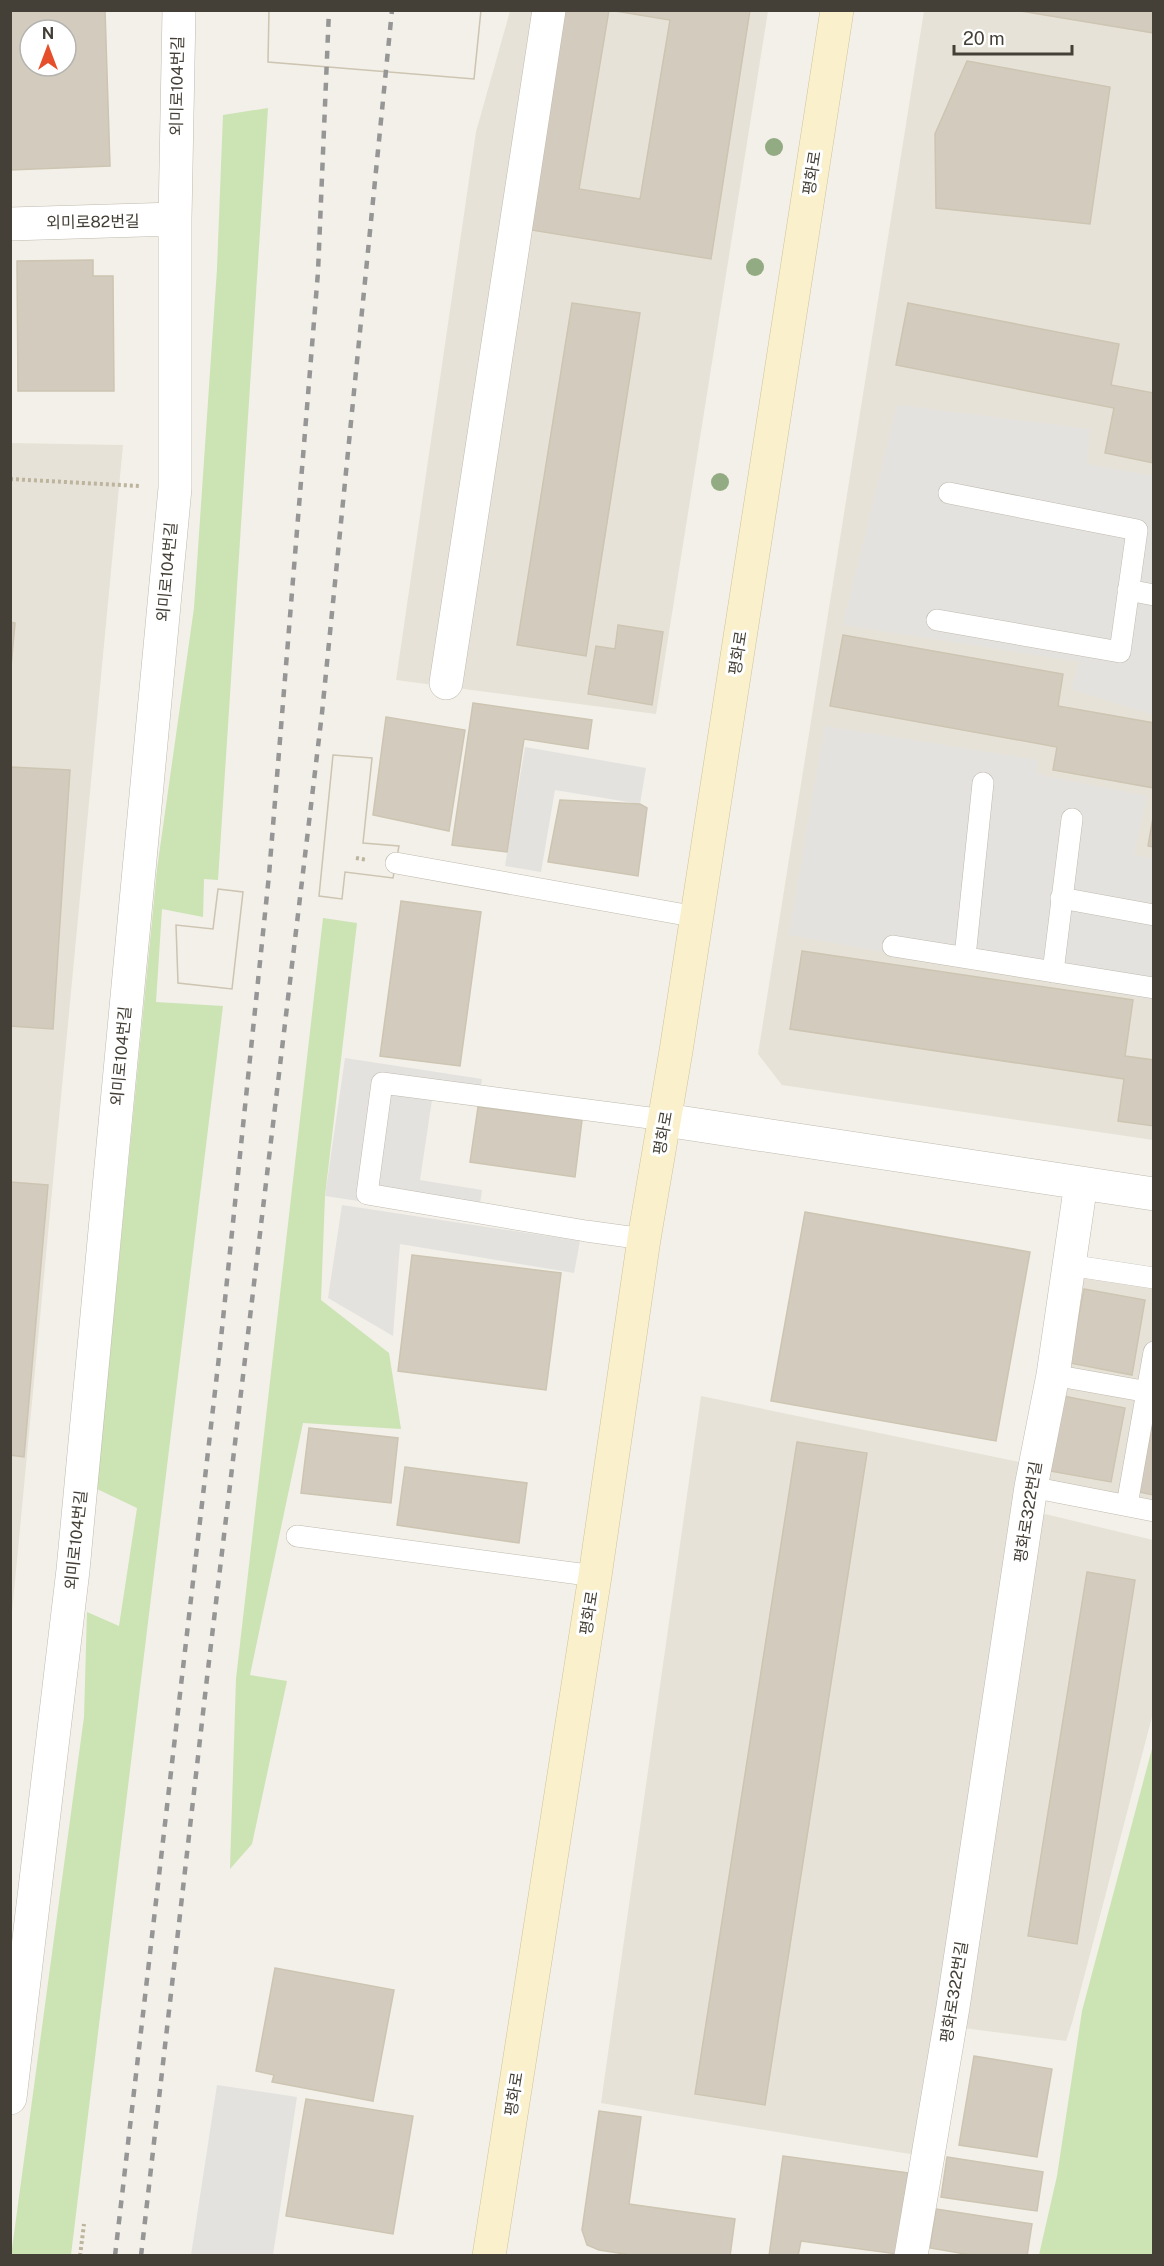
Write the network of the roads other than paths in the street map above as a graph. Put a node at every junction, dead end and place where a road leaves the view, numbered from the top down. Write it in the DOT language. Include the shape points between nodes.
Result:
graph roads {
  1 [pos="179,10"];
  2 [pos="549,10"];
  3 [pos="837,10"];
  4 [pos="175,219"];
  5 [pos="10,224"];
  6 [pos="949,493"];
  7 [pos="1128,590"];
  8 [pos="1154,595"];
  9 [pos="937,620"];
  10 [pos="446,683"];
  11 [pos="983,783"];
  12 [pos="1072,819"];
  13 [pos="396,863"];
  14 [pos="1061,898"];
  15 [pos="1154,915"];
  16 [pos="697,917"];
  17 [pos="893,946"];
  18 [pos="965,957"];
  19 [pos="1053,972"];
  20 [pos="1154,988"];
  21 [pos="665,1120"];
  22 [pos="1081,1183"];
  23 [pos="1154,1194"];
  24 [pos="645,1239"];
  25 [pos="1069,1265"];
  26 [pos="1154,1278"];
  27 [pos="1154,1352"];
  28 [pos="1053,1375"];
  29 [pos="1149,1393"];
  30 [pos="1031,1487"];
  31 [pos="1126,1505"];
  32 [pos="1154,1511"];
  33 [pos="297,1536"];
  34 [pos="595,1576"];
  35 [pos="10,2098"];
  36 [pos="489,2256"];
  37 [pos="911,2256"];
  1 -- 4 [label="street, 외미로104번길"];
  2 -- 10 [label="street"];
  3 -- 16 [label="main road, 평화로"];
  4 -- 5 [label="street, 외미로82번길"];
  4 -- 35 [label="street, 외미로104번길" via="175,489 73,1570"];
  6 -- 7 [label="lane" via="1137,530"];
  7 -- 8 [label="lane"];
  7 -- 9 [label="lane" via="1120,652"];
  11 -- 18 [label="lane"];
  12 -- 14 [label="lane"];
  13 -- 16 [label="lane"];
  14 -- 15 [label="lane"];
  14 -- 19 [label="lane"];
  16 -- 21 [label="main road, 평화로"];
  17 -- 18 [label="lane"];
  18 -- 19 [label="lane"];
  19 -- 20 [label="lane"];
  21 -- 22 [label="street"];
  21 -- 24 [label="main road, 평화로"];
  21 -- 24 [label="lane" via="382,1083 368,1194"];
  22 -- 23 [label="street"];
  22 -- 25 [label="street, 평화로322번길"];
  24 -- 34 [label="main road, 평화로"];
  25 -- 26 [label="lane"];
  25 -- 28 [label="street, 평화로322번길"];
  27 -- 29 [label="lane"];
  28 -- 29 [label="lane"];
  28 -- 30 [label="street, 평화로322번길"];
  29 -- 31 [label="lane"];
  30 -- 31 [label="lane"];
  30 -- 37 [label="street, 평화로322번길"];
  31 -- 32 [label="lane"];
  33 -- 34 [label="lane"];
  34 -- 36 [label="main road, 평화로"];
}
